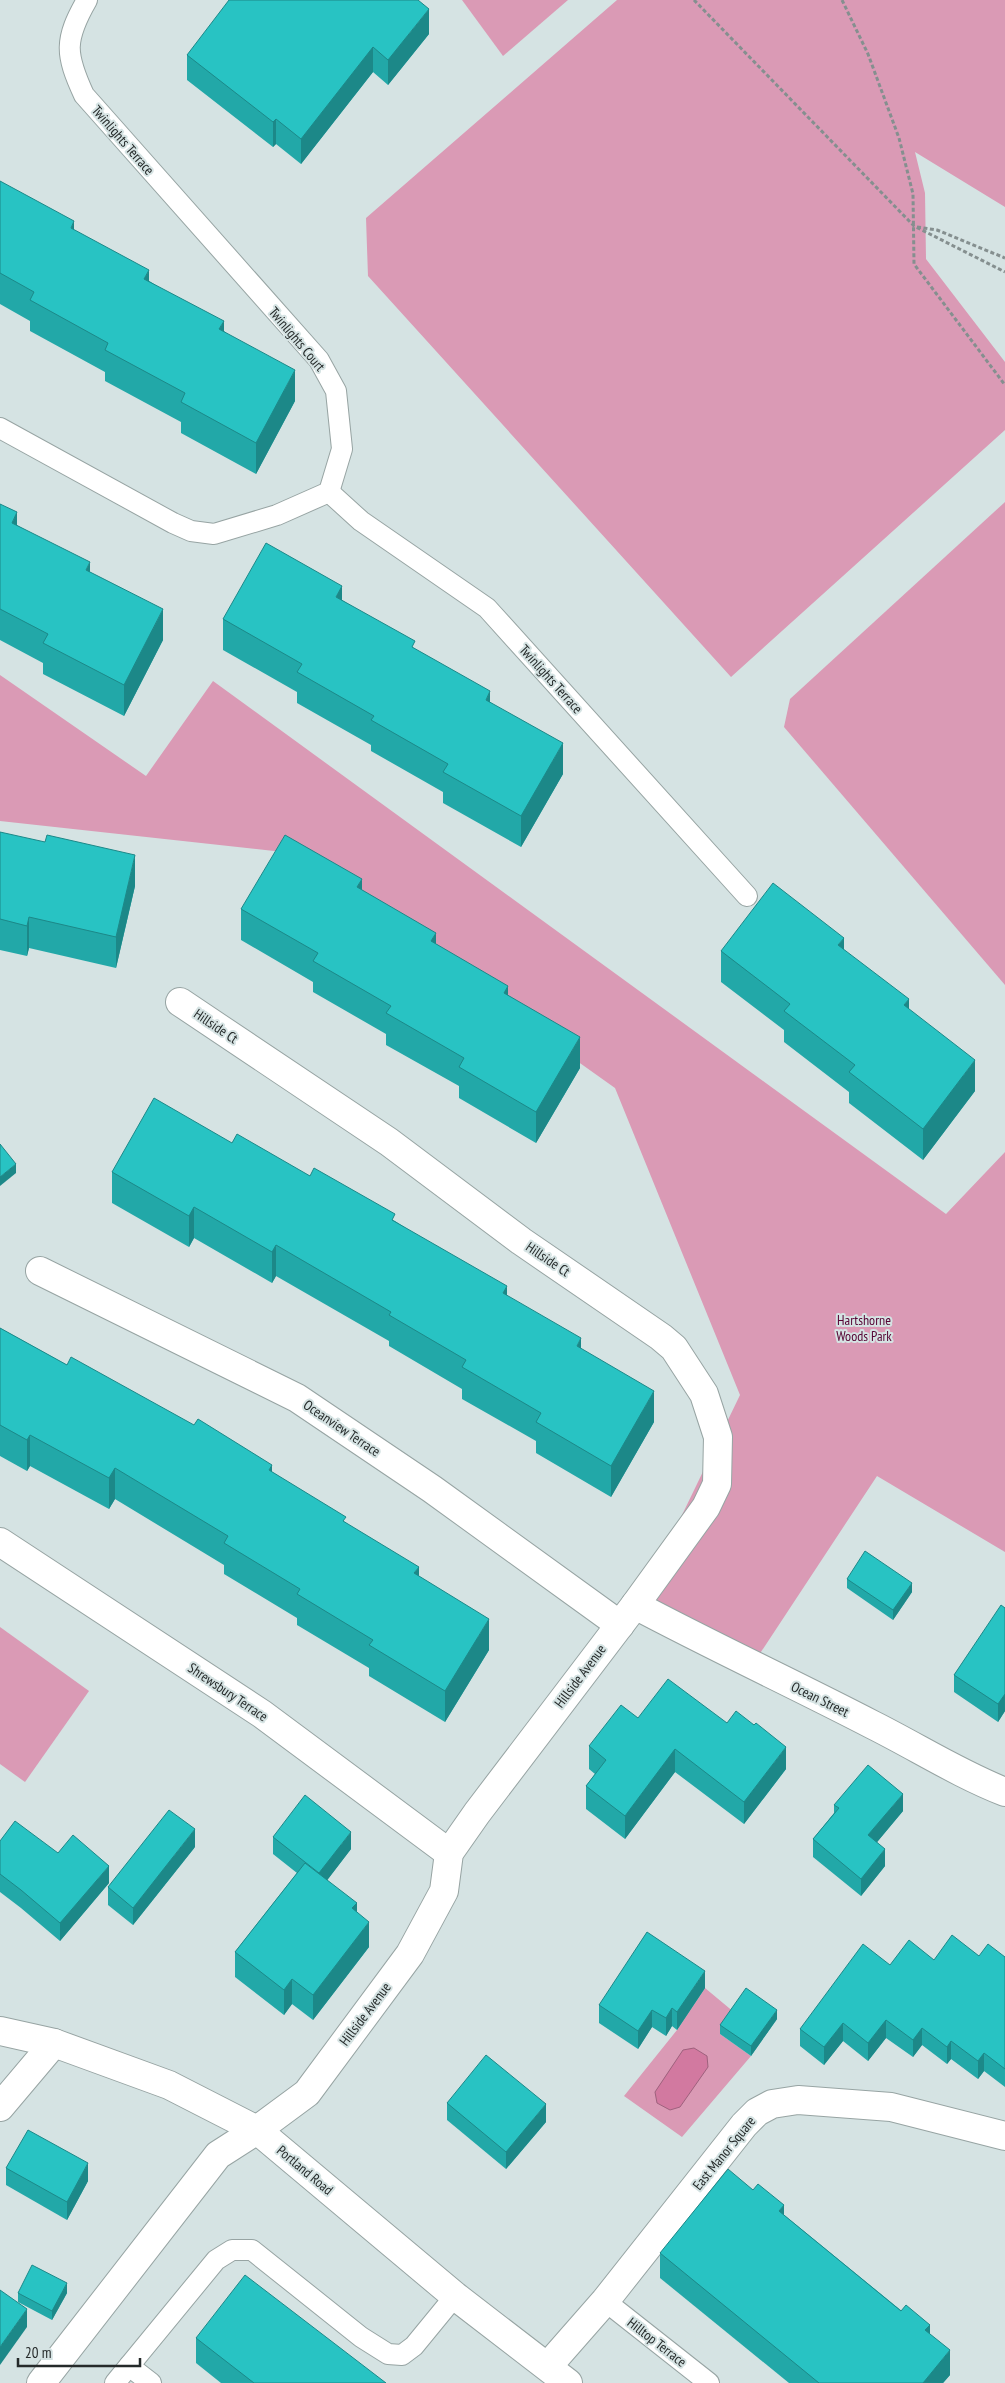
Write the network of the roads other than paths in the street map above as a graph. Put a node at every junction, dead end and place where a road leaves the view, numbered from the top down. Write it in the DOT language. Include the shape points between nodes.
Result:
graph roads {
  1 [pos="87,0"];
  2 [pos="230,260"];
  3 [pos="0,428"];
  4 [pos="329,492"];
  5 [pos="747,896"];
  6 [pos="180,1002"];
  7 [pos="40,1271"];
  8 [pos="0,1542"];
  9 [pos="628,1615"];
  10 [pos="1005,1792"];
  11 [pos="449,1853"];
  12 [pos="0,2031"];
  13 [pos="54,2042"];
  14 [pos="0,2107"];
  15 [pos="257,2130"];
  16 [pos="1005,2136"];
  17 [pos="455,2296"];
  18 [pos="606,2301"];
  19 [pos="129,2366"];
  20 [pos="558,2375"];
  21 [pos="41,2383"];
  22 [pos="115,2383"];
  23 [pos="151,2383"];
  24 [pos="709,2383"];
  1 -- 2 [label="lane, Twinlights Terrace" via="76,18 69,42 72,68 84,95"];
  2 -- 4 [label="lane, Twinlights Court" via="319,360 336,391 342,448"];
  3 -- 4 [label="lane" via="191,531 214,534 277,516"];
  4 -- 5 [label="lane, Twinlights Terrace" via="361,522 487,608"];
  6 -- 9 [label="street, Hillside Ct" via="389,1142 521,1241 674,1348 704,1394 714,1419 718,1438 717,1484 706,1507"];
  7 -- 9 [label="street, Oceanview Terrace" via="297,1398"];
  8 -- 11 [label="street, Shrewsbury Terrace" via="262,1714"];
  9 -- 10 [label="street, Ocean Street" via="712,1646 874,1725 977,1781"];
  9 -- 11 [label="street, Hillside Avenue"];
  11 -- 15 [label="street, Hillside Avenue" via="444,1891 410,1954 307,2093"];
  12 -- 13 [label="street, Portland Road"];
  13 -- 14 [label="street"];
  13 -- 15 [label="street, Portland Road" via="169,2085"];
  15 -- 17 [label="street, Portland Road"];
  15 -- 21 [label="street, Hillside Avenue" via="218,2154"];
  16 -- 18 [label="street, East Manor Square" via="891,2107 798,2100 772,2104 757,2112 744,2125"];
  17 -- 19 [label="lane" via="414,2346 402,2355 388,2354 361,2338 252,2250 232,2250 216,2260"];
  17 -- 20 [label="street, Portland Road"];
  18 -- 20 [label="street, East Manor Square"];
  18 -- 24 [label="lane, Hilltop Terrace"];
  19 -- 22 [label="lane"];
  19 -- 23 [label="lane"];
}
